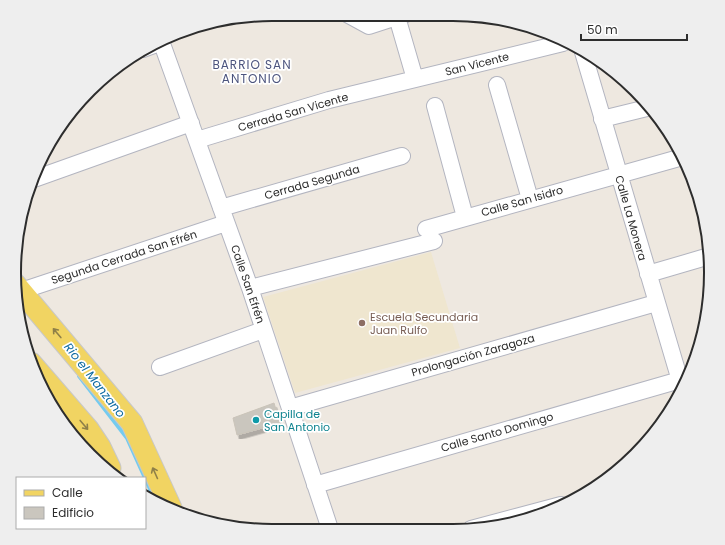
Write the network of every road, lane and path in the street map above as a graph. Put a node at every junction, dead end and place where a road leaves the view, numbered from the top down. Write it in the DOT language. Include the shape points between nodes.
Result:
graph roads {
  1 [pos="360,21"];
  2 [pos="385,21"];
  3 [pos="402,21"];
  4 [pos="558,44"];
  5 [pos="163,46"];
  6 [pos="590,62"];
  7 [pos="415,79"];
  8 [pos="390,85"];
  9 [pos="497,85"];
  10 [pos="435,106"];
  11 [pos="643,109"];
  12 [pos="602,119"];
  13 [pos="191,123"];
  14 [pos="197,140"];
  15 [pos="402,156"];
  16 [pos="677,159"];
  17 [pos="618,174"];
  18 [pos="40,177"];
  19 [pos="530,199"];
  20 [pos="221,208"];
  21 [pos="466,217"];
  22 [pos="226,223"];
  23 [pos="703,258"];
  24 [pos="648,274"];
  25 [pos="22,286"];
  26 [pos="250,288"];
  27 [pos="22,292"];
  28 [pos="656,302"];
  29 [pos="263,330"];
  30 [pos="160,367"];
  31 [pos="44,379"];
  32 [pos="680,381"];
  33 [pos="679,382"];
  34 [pos="290,408"];
  35 [pos="107,462"];
  36 [pos="315,485"];
  37 [pos="168,501"];
  38 [pos="328,524"];
  1 -- 2 [label="street" via="369,26"];
  3 -- 7 [label="street"];
  4 -- 7 [label="street, San Vicente"];
  5 -- 13 [label="street, Calle San Efrén"];
  6 -- 12 [label="street, Calle La Monera"];
  7 -- 8 [label="street, San Vicente"];
  8 -- 14 [label="street, Cerrada San Vicente" via="329,100"];
  9 -- 19 [label="street"];
  10 -- 21 [label="street"];
  11 -- 12 [label="street"];
  12 -- 17 [label="street, Calle La Monera"];
  13 -- 14 [label="street, Calle San Efrén"];
  13 -- 18 [label="street"];
  14 -- 20 [label="street, Calle San Efrén"];
  15 -- 20 [label="street, Cerrada Segunda"];
  16 -- 17 [label="street, Calle San Isidro"];
  17 -- 19 [label="street, Calle San Isidro"];
  17 -- 24 [label="street, Calle La Monera"];
  19 -- 21 [label="street, Calle San Isidro"];
  20 -- 22 [label="street, Calle San Efrén"];
  21 -- 26 [label="street, Calle San Isidro" via="430,235"];
  22 -- 25 [label="street, Segunda Cerrada San Efrén"];
  22 -- 26 [label="street, Calle San Efrén"];
  23 -- 24 [label="street"];
  24 -- 28 [label="street, Calle La Monera"];
  26 -- 29 [label="street, Calle San Efrén"];
  37 -- 27 [label="main road, one-way" via="132,423"];
  28 -- 32 [label="street, Calle La Monera"];
  28 -- 34 [label="street, Prolongación Zaragoza"];
  29 -- 30 [label="street"];
  29 -- 34 [label="street, Calle San Efrén"];
  31 -- 35 [label="main road, one-way" via="88,429"];
  33 -- 36 [label="street, Calle Santo Domingo"];
  34 -- 36 [label="street, Calle San Efrén"];
  36 -- 38 [label="street, Calle San Efrén"];
}
